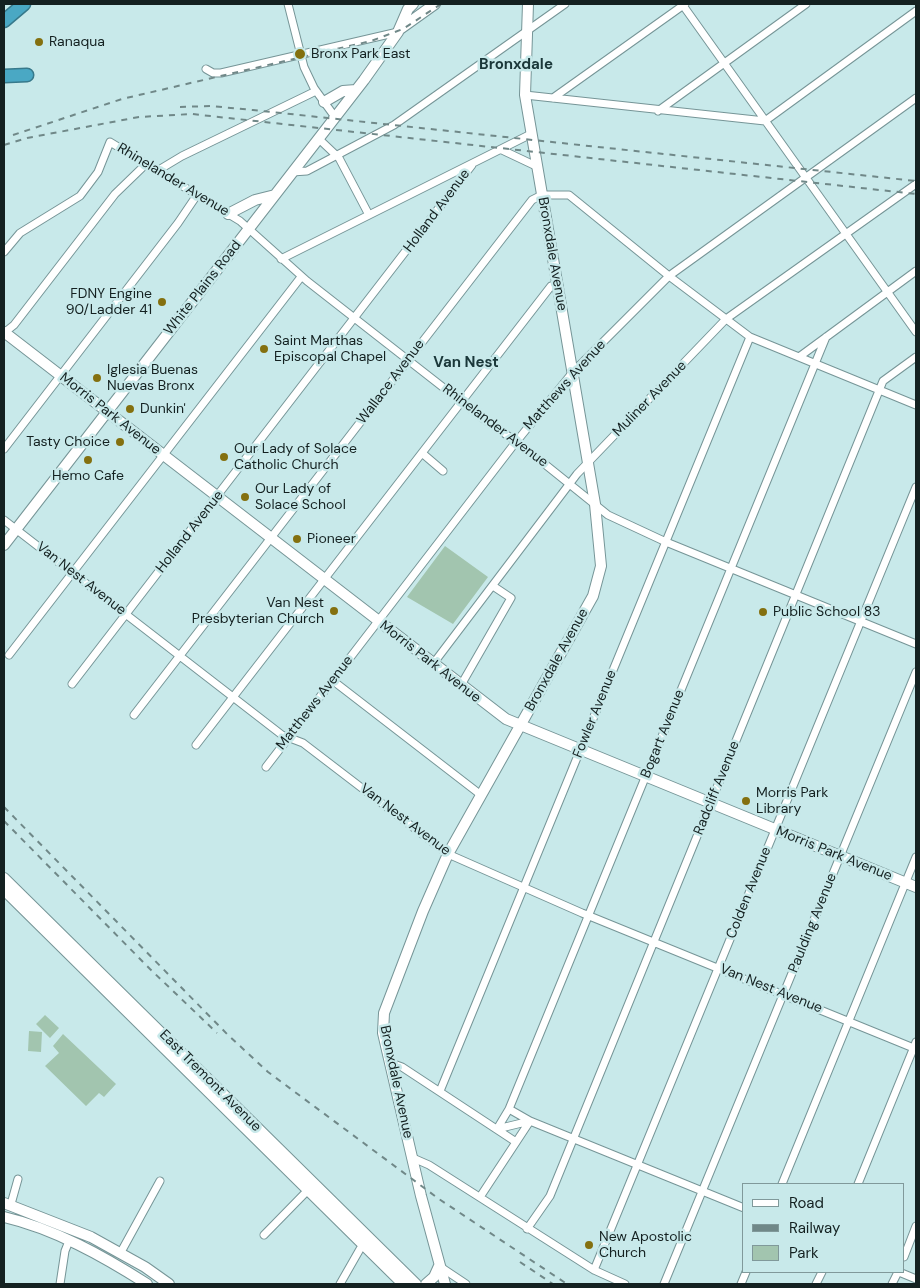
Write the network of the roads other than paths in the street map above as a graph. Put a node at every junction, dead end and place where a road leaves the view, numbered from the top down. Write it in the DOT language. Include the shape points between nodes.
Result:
graph roads {
  1 [pos="16,4"];
  2 [pos="24,4"];
  3 [pos="288,4"];
  4 [pos="413,4"];
  5 [pos="423,4"];
  6 [pos="435,4"];
  7 [pos="528,4"];
  8 [pos="565,4"];
  9 [pos="683,4"];
  10 [pos="806,4"];
  11 [pos="4,12"];
  12 [pos="916,12"];
  13 [pos="4,21"];
  14 [pos="400,28"];
  15 [pos="526,31"];
  16 [pos="300,55"];
  17 [pos="724,62"];
  18 [pos="206,69"];
  19 [pos="27,75"];
  20 [pos="4,76"];
  21 [pos="356,90"];
  22 [pos="316,91"];
  23 [pos="524,95"];
  24 [pos="553,98"];
  25 [pos="916,98"];
  26 [pos="324,102"];
  27 [pos="658,111"];
  28 [pos="335,117"];
  29 [pos="765,121"];
  30 [pos="531,134"];
  31 [pos="319,139"];
  32 [pos="502,150"];
  33 [pos="338,156"];
  34 [pos="146,164"];
  35 [pos="472,165"];
  36 [pos="538,167"];
  37 [pos="157,171"];
  38 [pos="292,172"];
  39 [pos="806,177"];
  40 [pos="916,184"];
  41 [pos="275,194"];
  42 [pos="196,195"];
  43 [pos="542,195"];
  44 [pos="228,214"];
  45 [pos="369,215"];
  46 [pos="249,228"];
  47 [pos="847,234"];
  48 [pos="4,252"];
  49 [pos="281,259"];
  50 [pos="916,271"];
  51 [pos="669,276"];
  52 [pos="301,277"];
  53 [pos="558,285"];
  54 [pos="888,291"];
  55 [pos="355,318"];
  56 [pos="726,320"];
  57 [pos="916,332"];
  58 [pos="4,333"];
  59 [pos="750,336"];
  60 [pos="826,337"];
  61 [pos="799,357"];
  62 [pos="916,357"];
  63 [pos="408,360"];
  64 [pos="815,363"];
  65 [pos="573,372"];
  66 [pos="60,376"];
  67 [pos="881,390"];
  68 [pos="462,401"];
  69 [pos="916,405"];
  70 [pos="107,412"];
  71 [pos="516,441"];
  72 [pos="4,449"];
  73 [pos="422,453"];
  74 [pos="164,456"];
  75 [pos="589,462"];
  76 [pos="443,471"];
  77 [pos="571,484"];
  78 [pos="916,487"];
  79 [pos="217,497"];
  80 [pos="595,504"];
  81 [pos="4,520"];
  82 [pos="16,529"];
  83 [pos="270,538"];
  84 [pos="666,542"];
  85 [pos="4,545"];
  86 [pos="731,568"];
  87 [pos="72,573"];
  88 [pos="324,579"];
  89 [pos="493,586"];
  90 [pos="796,595"];
  91 [pos="126,615"];
  92 [pos="377,621"];
  93 [pos="861,622"];
  94 [pos="916,644"];
  95 [pos="10,655"];
  96 [pos="180,656"];
  97 [pos="433,664"];
  98 [pos="916,672"];
  99 [pos="332,680"];
  100 [pos="72,684"];
  101 [pos="461,686"];
  102 [pos="233,697"];
  103 [pos="134,715"];
  104 [pos="521,726"];
  105 [pos="287,738"];
  106 [pos="196,745"];
  107 [pos="580,749"];
  108 [pos="266,767"];
  109 [pos="646,776"];
  110 [pos="481,795"];
  111 [pos="711,803"];
  112 [pos="776,829"];
  113 [pos="448,854"];
  114 [pos="841,856"];
  115 [pos="916,857"];
  116 [pos="4,878"];
  117 [pos="906,883"];
  118 [pos="916,887"];
  119 [pos="524,888"];
  120 [pos="7,893"];
  121 [pos="589,915"];
  122 [pos="654,942"];
  123 [pos="718,968"];
  124 [pos="784,995"];
  125 [pos="849,1022"];
  126 [pos="915,1046"];
  127 [pos="390,1063"];
  128 [pos="440,1091"];
  129 [pos="509,1109"];
  130 [pos="530,1121"];
  131 [pos="497,1129"];
  132 [pos="573,1138"];
  133 [pos="516,1142"];
  134 [pos="413,1158"];
  135 [pos="638,1164"];
  136 [pos="18,1179"];
  137 [pos="160,1181"];
  138 [pos="782,1183"];
  139 [pos="858,1183"];
  140 [pos="311,1187"];
  141 [pos="703,1191"];
  142 [pos="480,1197"];
  143 [pos="7,1204"];
  144 [pos="742,1207"];
  145 [pos="4,1217"];
  146 [pos="45,1218"];
  147 [pos="916,1226"];
  148 [pos="41,1228"];
  149 [pos="527,1228"];
  150 [pos="264,1234"];
  151 [pos="69,1241"];
  152 [pos="367,1242"];
  153 [pos="121,1252"];
  154 [pos="905,1254"];
  155 [pos="439,1266"];
  156 [pos="594,1270"];
  157 [pos="901,1273"];
  158 [pos="916,1279"];
  159 [pos="60,1284"];
  160 [pos="147,1284"];
  161 [pos="169,1284"];
  162 [pos="340,1284"];
  163 [pos="403,1284"];
  164 [pos="416,1284"];
  165 [pos="426,1284"];
  166 [pos="445,1284"];
  167 [pos="466,1284"];
  168 [pos="625,1284"];
  169 [pos="664,1284"];
  1 -- 11 [label="highway"];
  2 -- 13 [label="highway"];
  3 -- 16 [label="street"];
  4 -- 14 [label="main road, White Plains Road"];
  5 -- 14 [label="main road, White Plains Road"];
  6 -- 14 [label="main road, White Plains Road"];
  7 -- 15 [label="main road, Bronxdale Avenue"];
  8 -- 15 [label="street"];
  9 -- 17 [label="street"];
  9 -- 24 [label="street"];
  10 -- 17 [label="street"];
  12 -- 29 [label="street"];
  14 -- 16 [label="street"];
  14 -- 21 [label="main road, White Plains Road"];
  15 -- 23 [label="main road, Bronxdale Avenue"];
  15 -- 33 [label="street" via="394,125"];
  16 -- 18 [label="street" via="221,73 213,74"];
  16 -- 22 [label="street"];
  17 -- 27 [label="street"];
  17 -- 29 [label="street"];
  19 -- 20 [label="highway"];
  21 -- 26 [label="main road" via="343,91"];
  21 -- 28 [label="main road, White Plains Road"];
  22 -- 26 [label="street"];
  22 -- 37 [label="street"];
  23 -- 24 [label="street"];
  23 -- 30 [label="main road, Bronxdale Avenue"];
  24 -- 27 [label="street"];
  25 -- 39 [label="street, Matthews Avenue"];
  26 -- 28 [label="street"];
  27 -- 29 [label="street"];
  28 -- 31 [label="main road, White Plains Road"];
  29 -- 39 [label="street"];
  30 -- 32 [label="street"];
  30 -- 36 [label="main road, Bronxdale Avenue"];
  31 -- 33 [label="street"];
  31 -- 38 [label="main road, White Plains Road"];
  32 -- 35 [label="street"];
  32 -- 36 [label="street"];
  33 -- 38 [label="street" via="304,172"];
  33 -- 45 [label="street"];
  34 -- 37 [label="street, Rhinelander Avenue"];
  34 -- 48 [label="street, Rhinelander Avenue" via="110,142 98,172 82,194 20,233"];
  34 -- 58 [label="street" via="116,194 14,325"];
  35 -- 45 [label="street"];
  35 -- 55 [label="street, Holland Avenue"];
  36 -- 43 [label="main road, Bronxdale Avenue"];
  37 -- 42 [label="street, Rhinelander Avenue"];
  38 -- 41 [label="main road, White Plains Road"];
  39 -- 47 [label="street"];
  39 -- 51 [label="street, Matthews Avenue"];
  40 -- 47 [label="street, Muliner Avenue"];
  41 -- 44 [label="main road"];
  41 -- 46 [label="main road, White Plains Road"];
  42 -- 44 [label="street, Rhinelander Avenue"];
  42 -- 66 [label="street" via="178,224"];
  43 -- 51 [label="street" via="569,195"];
  43 -- 53 [label="main road, Bronxdale Avenue"];
  43 -- 63 [label="street, Wallace Avenue" via="532,200"];
  44 -- 46 [label="street, Rhinelander Avenue"];
  45 -- 49 [label="street"];
  46 -- 49 [label="street, Rhinelander Avenue"];
  46 -- 70 [label="main road, White Plains Road"];
  47 -- 54 [label="street"];
  47 -- 56 [label="street, Muliner Avenue"];
  49 -- 52 [label="street, Rhinelander Avenue"];
  50 -- 54 [label="street"];
  51 -- 56 [label="street"];
  51 -- 65 [label="street, Matthews Avenue"];
  52 -- 55 [label="street, Rhinelander Avenue"];
  52 -- 74 [label="street"];
  53 -- 65 [label="main road, Bronxdale Avenue"];
  53 -- 68 [label="street" via="551,286"];
  54 -- 57 [label="street"];
  54 -- 60 [label="street"];
  55 -- 63 [label="street, Rhinelander Avenue"];
  55 -- 79 [label="street, Holland Avenue"];
  56 -- 59 [label="street"];
  56 -- 75 [label="street, Muliner Avenue"];
  58 -- 66 [label="main road, Morris Park Avenue"];
  59 -- 61 [label="street"];
  59 -- 84 [label="street, Fowler Avenue"];
  60 -- 61 [label="street"];
  60 -- 64 [label="street, Bogart Avenue"];
  61 -- 64 [label="street"];
  62 -- 67 [label="street, Radcliff Avenue" via="883,381"];
  63 -- 68 [label="street, Rhinelander Avenue"];
  63 -- 83 [label="street, Wallace Avenue"];
  64 -- 67 [label="street"];
  64 -- 86 [label="street, Bogart Avenue"];
  65 -- 71 [label="street, Matthews Avenue"];
  65 -- 75 [label="main road, Bronxdale Avenue"];
  66 -- 70 [label="main road, Morris Park Avenue"];
  66 -- 72 [label="street"];
  67 -- 69 [label="street"];
  67 -- 90 [label="street, Radcliff Avenue"];
  68 -- 71 [label="street, Rhinelander Avenue"];
  68 -- 73 [label="street"];
  70 -- 74 [label="main road, Morris Park Avenue"];
  70 -- 82 [label="main road, White Plains Road"];
  71 -- 77 [label="street, Rhinelander Avenue"];
  71 -- 92 [label="street, Matthews Avenue"];
  73 -- 76 [label="street"];
  73 -- 88 [label="street"];
  74 -- 79 [label="main road, Morris Park Avenue"];
  74 -- 87 [label="street"];
  75 -- 77 [label="street, Muliner Avenue"];
  75 -- 80 [label="main road, Bronxdale Avenue"];
  77 -- 80 [label="street, Rhinelander Avenue"];
  77 -- 89 [label="street, Muliner Avenue"];
  78 -- 93 [label="street, Colden Avenue"];
  79 -- 83 [label="main road, Morris Park Avenue"];
  79 -- 91 [label="street, Holland Avenue"];
  80 -- 84 [label="street, Rhinelander Avenue" via="614,518"];
  80 -- 104 [label="main road, Bronxdale Avenue" via="601,566 596,588"];
  81 -- 82 [label="street, Van Nest Avenue"];
  82 -- 85 [label="main road, White Plains Road"];
  82 -- 87 [label="street, Van Nest Avenue"];
  83 -- 88 [label="main road, Morris Park Avenue"];
  83 -- 96 [label="street, Wallace Avenue"];
  84 -- 86 [label="street, Rhinelander Avenue"];
  84 -- 107 [label="street, Fowler Avenue"];
  86 -- 90 [label="street, Rhinelander Avenue"];
  86 -- 109 [label="street, Bogart Avenue"];
  87 -- 91 [label="street, Van Nest Avenue"];
  87 -- 95 [label="street"];
  88 -- 92 [label="main road, Morris Park Avenue"];
  88 -- 102 [label="street"];
  89 -- 97 [label="street, Muliner Avenue"];
  89 -- 101 [label="street" via="512,598"];
  90 -- 93 [label="street, Rhinelander Avenue"];
  90 -- 111 [label="street, Radcliff Avenue"];
  91 -- 96 [label="street, Van Nest Avenue"];
  91 -- 100 [label="street, Holland Avenue"];
  92 -- 97 [label="main road, Morris Park Avenue"];
  92 -- 99 [label="street, Matthews Avenue"];
  93 -- 94 [label="street, Rhinelander Avenue"];
  93 -- 112 [label="street, Colden Avenue"];
  96 -- 102 [label="street, Van Nest Avenue"];
  96 -- 103 [label="street, Wallace Avenue"];
  97 -- 101 [label="main road, Morris Park Avenue"];
  98 -- 114 [label="street, Paulding Avenue"];
  99 -- 105 [label="street, Matthews Avenue"];
  99 -- 110 [label="street"];
  101 -- 104 [label="main road, Morris Park Avenue" via="499,715"];
  102 -- 105 [label="street, Van Nest Avenue"];
  102 -- 106 [label="street"];
  104 -- 107 [label="main road, Morris Park Avenue"];
  104 -- 110 [label="main road, Bronxdale Avenue"];
  105 -- 108 [label="street, Matthews Avenue"];
  105 -- 113 [label="street, Van Nest Avenue" via="305,744"];
  107 -- 109 [label="main road, Morris Park Avenue"];
  107 -- 119 [label="street, Fowler Avenue"];
  109 -- 111 [label="main road, Morris Park Avenue"];
  109 -- 121 [label="street, Bogart Avenue"];
  110 -- 113 [label="main road, Bronxdale Avenue"];
  111 -- 112 [label="main road, Morris Park Avenue"];
  111 -- 122 [label="street, Radcliff Avenue"];
  112 -- 114 [label="main road, Morris Park Avenue"];
  112 -- 123 [label="street, Colden Avenue"];
  113 -- 119 [label="street, Van Nest Avenue"];
  113 -- 127 [label="main road, Bronxdale Avenue" via="384,1013 382,1028"];
  114 -- 117 [label="main road, Morris Park Avenue"];
  114 -- 124 [label="street, Paulding Avenue"];
  115 -- 117 [label="street"];
  116 -- 120 [label="main road, East Tremont Avenue"];
  117 -- 118 [label="main road, Morris Park Avenue"];
  117 -- 125 [label="street"];
  119 -- 121 [label="street, Van Nest Avenue"];
  119 -- 128 [label="street, Fowler Avenue"];
  120 -- 140 [label="main road, East Tremont Avenue" via="121,999"];
  121 -- 122 [label="street, Van Nest Avenue"];
  121 -- 129 [label="street, Bogart Avenue"];
  122 -- 123 [label="street, Van Nest Avenue"];
  122 -- 132 [label="street, Radcliff Avenue"];
  123 -- 124 [label="street, Van Nest Avenue"];
  123 -- 135 [label="street, Colden Avenue"];
  124 -- 125 [label="street, Van Nest Avenue"];
  124 -- 141 [label="street, Paulding Avenue"];
  125 -- 126 [label="street, Van Nest Avenue"];
  125 -- 138 [label="street"];
  126 -- 139 [label="street"];
  127 -- 128 [label="street"];
  127 -- 134 [label="main road, Bronxdale Avenue"];
  128 -- 131 [label="street"];
  129 -- 130 [label="street"];
  129 -- 131 [label="street, Bogart Avenue"];
  130 -- 131 [label="street"];
  130 -- 132 [label="street"];
  130 -- 133 [label="street"];
  131 -- 133 [label="street"];
  132 -- 135 [label="street"];
  132 -- 149 [label="street, Radcliff Avenue" via="550,1196"];
  133 -- 142 [label="street"];
  134 -- 142 [label="street"];
  134 -- 155 [label="main road, Bronxdale Avenue"];
  135 -- 141 [label="street"];
  135 -- 156 [label="street, Colden Avenue"];
  136 -- 143 [label="street"];
  137 -- 153 [label="street"];
  140 -- 150 [label="street"];
  140 -- 152 [label="main road, East Tremont Avenue"];
  141 -- 144 [label="street"];
  141 -- 169 [label="street, Paulding Avenue"];
  142 -- 149 [label="street"];
  143 -- 146 [label="main road"];
  145 -- 148 [label="main road"];
  146 -- 148 [label="main road"];
  146 -- 153 [label="main road"];
  147 -- 154 [label="street"];
  148 -- 151 [label="main road"];
  149 -- 156 [label="street"];
  151 -- 159 [label="street"];
  151 -- 160 [label="main road"];
  152 -- 162 [label="street"];
  152 -- 163 [label="main road, East Tremont Avenue"];
  152 -- 164 [label="main road, East Tremont Avenue"];
  153 -- 161 [label="main road"];
  155 -- 165 [label="main road"];
  155 -- 166 [label="main road, Bronxdale Avenue"];
  155 -- 167 [label="street"];
  156 -- 168 [label="street"];
  157 -- 158 [label="street"];
}
